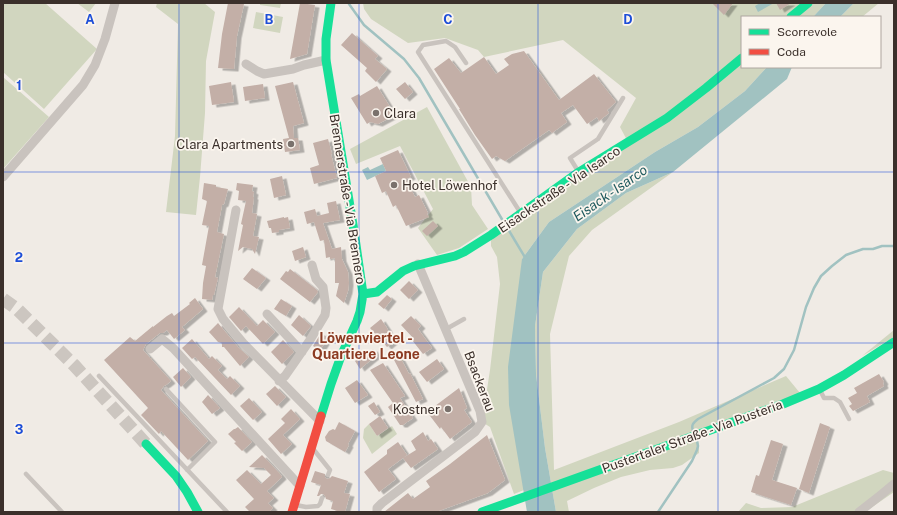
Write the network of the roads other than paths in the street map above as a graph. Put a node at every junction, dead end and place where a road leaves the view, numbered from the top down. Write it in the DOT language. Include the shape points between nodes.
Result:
graph roads {
  1 [pos="115,3"];
  2 [pos="331,3"];
  3 [pos="808,3"];
  4 [pos="792,16"];
  5 [pos="741,59"];
  6 [pos="326,60"];
  7 [pos="466,63"];
  8 [pos="246,64"];
  9 [pos="623,98"];
  10 [pos="579,172"];
  11 [pos="3,177"];
  12 [pos="236,210"];
  13 [pos="518,215"];
  14 [pos="418,264"];
  15 [pos="312,265"];
  16 [pos="363,294"];
  17 [pos="267,314"];
  18 [pos="464,319"];
  19 [pos="444,327"];
  20 [pos="894,342"];
  21 [pos="150,349"];
  22 [pos="302,352"];
  23 [pos="99,376"];
  24 [pos="280,381"];
  25 [pos="166,389"];
  26 [pos="819,389"];
  27 [pos="849,419"];
  28 [pos="320,422"];
  29 [pos="146,444"];
  30 [pos="312,448"];
  31 [pos="187,470"];
  32 [pos="26,474"];
  33 [pos="328,475"];
  34 [pos="894,484"];
  35 [pos="300,486"];
  36 [pos="322,498"];
  37 [pos="293,510"];
  38 [pos="62,512"];
  39 [pos="198,512"];
  40 [pos="227,512"];
  41 [pos="377,512"];
  42 [pos="482,512"];
  43 [pos="859,512"];
  1 -- 11 [label="street" via="95,65 83,85"];
  2 -- 6 [label="main road, Brennerstraße - Via Brennero"];
  3 -- 4 [label="main road"];
  5 -- 10 [label="main road, Eisackstraße - Via Isarco" via="667,118"];
  6 -- 8 [label="street" via="264,74"];
  6 -- 16 [label="main road, Brennerstraße - Via Brennero"];
  7 -- 13 [label="lane" via="446,41 423,45 418,52"];
  9 -- 10 [label="lane" via="598,139 570,158"];
  10 -- 13 [label="main road, Eisackstraße - Via Isarco"];
  12 -- 24 [label="street" via="218,309 238,337"];
  13 -- 14 [label="main road, Eisackstraße - Via Isarco" via="464,252"];
  14 -- 16 [label="main road, Eisackstraße - Via Isarco" via="403,270 377,292"];
  14 -- 19 [label="street, Bsackerau"];
  15 -- 22 [label="street" via="316,279 323,287 326,308 323,320"];
  16 -- 28 [label="main road, Brennerstraße - Via Brennero" via="357,321 341,356"];
  17 -- 22 [label="street"];
  18 -- 19 [label="lane" via="448,328"];
  19 -- 41 [label="street, Bsackerau" via="480,411 482,422 475,432 382,503"];
  20 -- 26 [label="main road, Pustertaler Straße - Via Pusteria"];
  21 -- 35 [label="street" via="162,339 174,348"];
  22 -- 24 [label="street"];
  23 -- 31 [label="lane"];
  24 -- 28 [label="street"];
  25 -- 31 [label="lane" via="215,442"];
  26 -- 27 [label="lane" via="824,398 834,398 840,402"];
  26 -- 42 [label="main road, Pustertaler Straße - Via Pusteria"];
  28 -- 30 [label="main road, Brennerstraße - Via Brennero"];
  29 -- 39 [label="main road" via="176,476"];
  30 -- 33 [label="lane" via="330,470"];
  30 -- 35 [label="main road, Brennerstraße - Via Brennero"];
  31 -- 40 [label="lane"];
  32 -- 38 [label="lane"];
  34 -- 43 [label="street"];
  35 -- 37 [label="main road, Brennerstraße - Via Brennero"];
  36 -- 37 [label="lane" via="318,506"];
}
